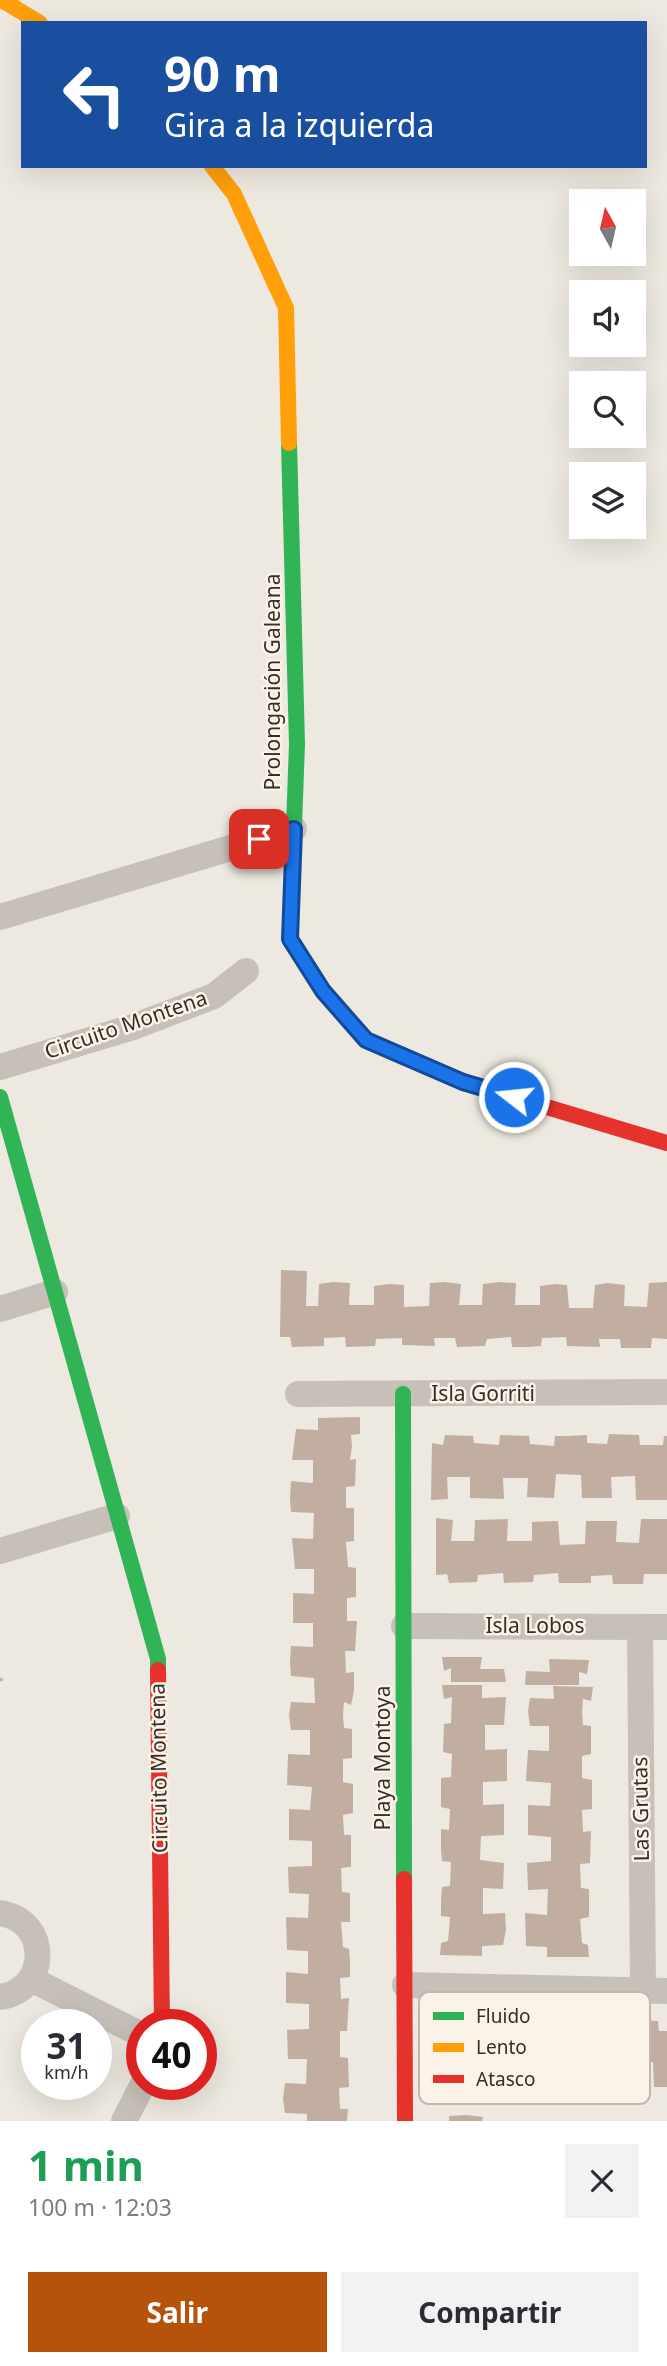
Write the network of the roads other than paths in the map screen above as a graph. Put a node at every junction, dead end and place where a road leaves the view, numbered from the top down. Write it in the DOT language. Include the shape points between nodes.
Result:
graph roads {
  1 [pos="2,0"];
  2 [pos="37,21"];
  3 [pos="214,168"];
  4 [pos="294,829"];
  5 [pos="0,917"];
  6 [pos="246,971"];
  7 [pos="0,1066"];
  8 [pos="0,1097"];
  9 [pos="667,1143"];
  10 [pos="55,1292"];
  11 [pos="0,1309"];
  12 [pos="667,1392"];
  13 [pos="298,1394"];
  14 [pos="403,1394"];
  15 [pos="117,1516"];
  16 [pos="0,1551"];
  17 [pos="404,1626"];
  18 [pos="640,1627"];
  19 [pos="667,1627"];
  20 [pos="0,1913"];
  21 [pos="31,1979"];
  22 [pos="404,1984"];
  23 [pos="655,1991"];
  24 [pos="3,2002"];
  25 [pos="162,2009"];
  26 [pos="126,2027"];
  27 [pos="135,2100"];
  28 [pos="124,2121"];
  29 [pos="405,2121"];
  1 -- 2 [label="street"];
  3 -- 4 [label="street, Prolongación Galeana" via="234,194 286,307 297,744"];
  4 -- 5 [label="street"];
  4 -- 9 [label="street, Prolongación Galeana" via="290,939 323,991 366,1040 463,1082"];
  6 -- 7 [label="street, Circuito Montena" via="214,996 133,1027"];
  8 -- 10 [label="street, Circuito Montena"];
  10 -- 11 [label="street"];
  10 -- 15 [label="street, Circuito Montena"];
  12 -- 14 [label="street, Isla Gorriti"];
  13 -- 14 [label="street, Isla Gorriti"];
  14 -- 17 [label="street, Playa Montoya"];
  15 -- 16 [label="street"];
  15 -- 25 [label="street, Circuito Montena" via="158,1659"];
  17 -- 18 [label="street, Isla Lobos"];
  17 -- 22 [label="street, Playa Montoya"];
  18 -- 19 [label="street, Isla Lobos"];
  18 -- 23 [label="street, Las Grutas"];
  20 -- 21 [label="street" via="16,1917 35,1938 37,1966"];
  21 -- 24 [label="street"];
  21 -- 26 [label="street"];
  22 -- 23 [label="street"];
  22 -- 29 [label="street, Playa Montoya"];
  27 -- 28 [label="street"];
}
